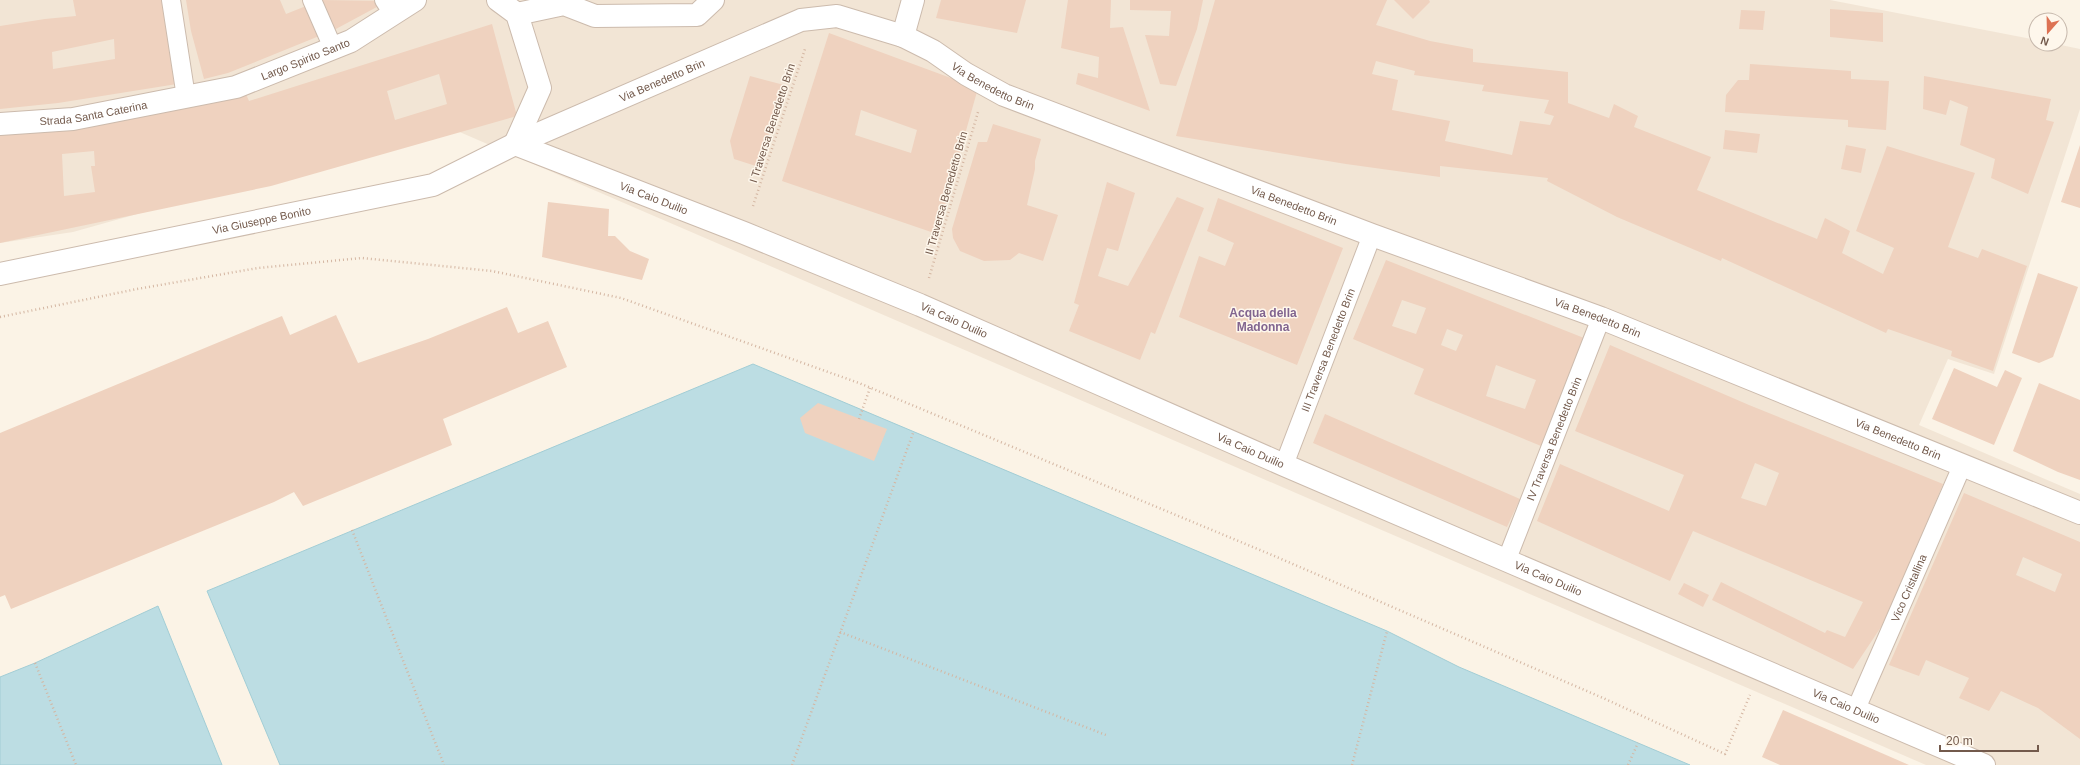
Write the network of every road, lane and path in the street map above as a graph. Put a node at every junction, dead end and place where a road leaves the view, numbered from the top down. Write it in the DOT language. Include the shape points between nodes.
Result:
graph roads {
  1 [pos="171,0"];
  2 [pos="312,0"];
  3 [pos="415,0"];
  4 [pos="498,0"];
  5 [pos="712,0"];
  6 [pos="913,0"];
  7 [pos="388,7"];
  8 [pos="517,14"];
  9 [pos="815,19"];
  10 [pos="903,36"];
  11 [pos="333,48"];
  12 [pos="986,85"];
  13 [pos="186,97"];
  14 [pos="0,124"];
  15 [pos="515,144"];
  16 [pos="744,232"];
  17 [pos="1372,235"];
  18 [pos="0,274"];
  19 [pos="920,305"];
  20 [pos="0,317"];
  21 [pos="1601,318"];
  22 [pos="870,388"];
  23 [pos="859,419"];
  24 [pos="913,432"];
  25 [pos="1284,465"];
  26 [pos="1962,466"];
  27 [pos="2080,513"];
  28 [pos="352,530"];
  29 [pos="1507,560"];
  30 [pos="1387,631"];
  31 [pos="840,632"];
  32 [pos="35,663"];
  33 [pos="1760,669"];
  34 [pos="1856,709"];
  35 [pos="1106,735"];
  36 [pos="1638,743"];
  37 [pos="76,765"];
  38 [pos="444,765"];
  39 [pos="792,765"];
  40 [pos="1352,765"];
  41 [pos="1628,765"];
  42 [pos="1984,765"];
  1 -- 13 [label="lane"];
  2 -- 11 [label="lane"];
  3 -- 7 [label="street, Largo Spirito Santo"];
  4 -- 8 [label="street"];
  5 -- 8 [label="street" via="697,15 595,16 564,4"];
  6 -- 10 [label="street"];
  7 -- 11 [label="street, Largo Spirito Santo" via="351,41"];
  8 -- 15 [label="street" via="540,88"];
  9 -- 10 [label="street, Via Benedetto Brin" via="837,16"];
  9 -- 15 [label="street, Via Benedetto Brin" via="801,20"];
  9 -- 16 [label="path, I Traversa Benedetto Brin"];
  10 -- 12 [label="street, Via Benedetto Brin" via="933,51"];
  11 -- 13 [label="street, Largo Spirito Santo" via="236,87"];
  12 -- 17 [label="street, Via Benedetto Brin" via="1004,95"];
  12 -- 19 [label="path, II Traversa Benedetto Brin"];
  13 -- 14 [label="street, Strada Santa Caterina" via="74,119"];
  15 -- 16 [label="street, Via Caio Duilio"];
  15 -- 18 [label="street, Via Giuseppe Bonito" via="433,185"];
  16 -- 19 [label="street, Via Caio Duilio"];
  17 -- 21 [label="street, Via Benedetto Brin"];
  17 -- 25 [label="lane, III Traversa Benedetto Brin"];
  19 -- 25 [label="street, Via Caio Duilio"];
  20 -- 22 [label="path" via="258,268 362,258 492,271 621,298"];
  21 -- 26 [label="street, Via Benedetto Brin"];
  21 -- 29 [label="lane, IV Traversa Benedetto Brin"];
  22 -- 23 [label="path"];
  22 -- 33 [label="path" via="1272,555 1603,698 1725,754"];
  24 -- 31 [label="path"];
  25 -- 29 [label="street, Via Caio Duilio"];
  26 -- 27 [label="street, Via Benedetto Brin"];
  26 -- 34 [label="lane, Vico Cristallina"];
  28 -- 38 [label="path"];
  29 -- 33 [label="street, Via Caio Duilio"];
  30 -- 40 [label="path"];
  31 -- 35 [label="path"];
  31 -- 39 [label="path"];
  32 -- 37 [label="path"];
  33 -- 34 [label="street, Via Caio Duilio"];
  34 -- 42 [label="street, Via Caio Duilio"];
  36 -- 41 [label="path"];
}
